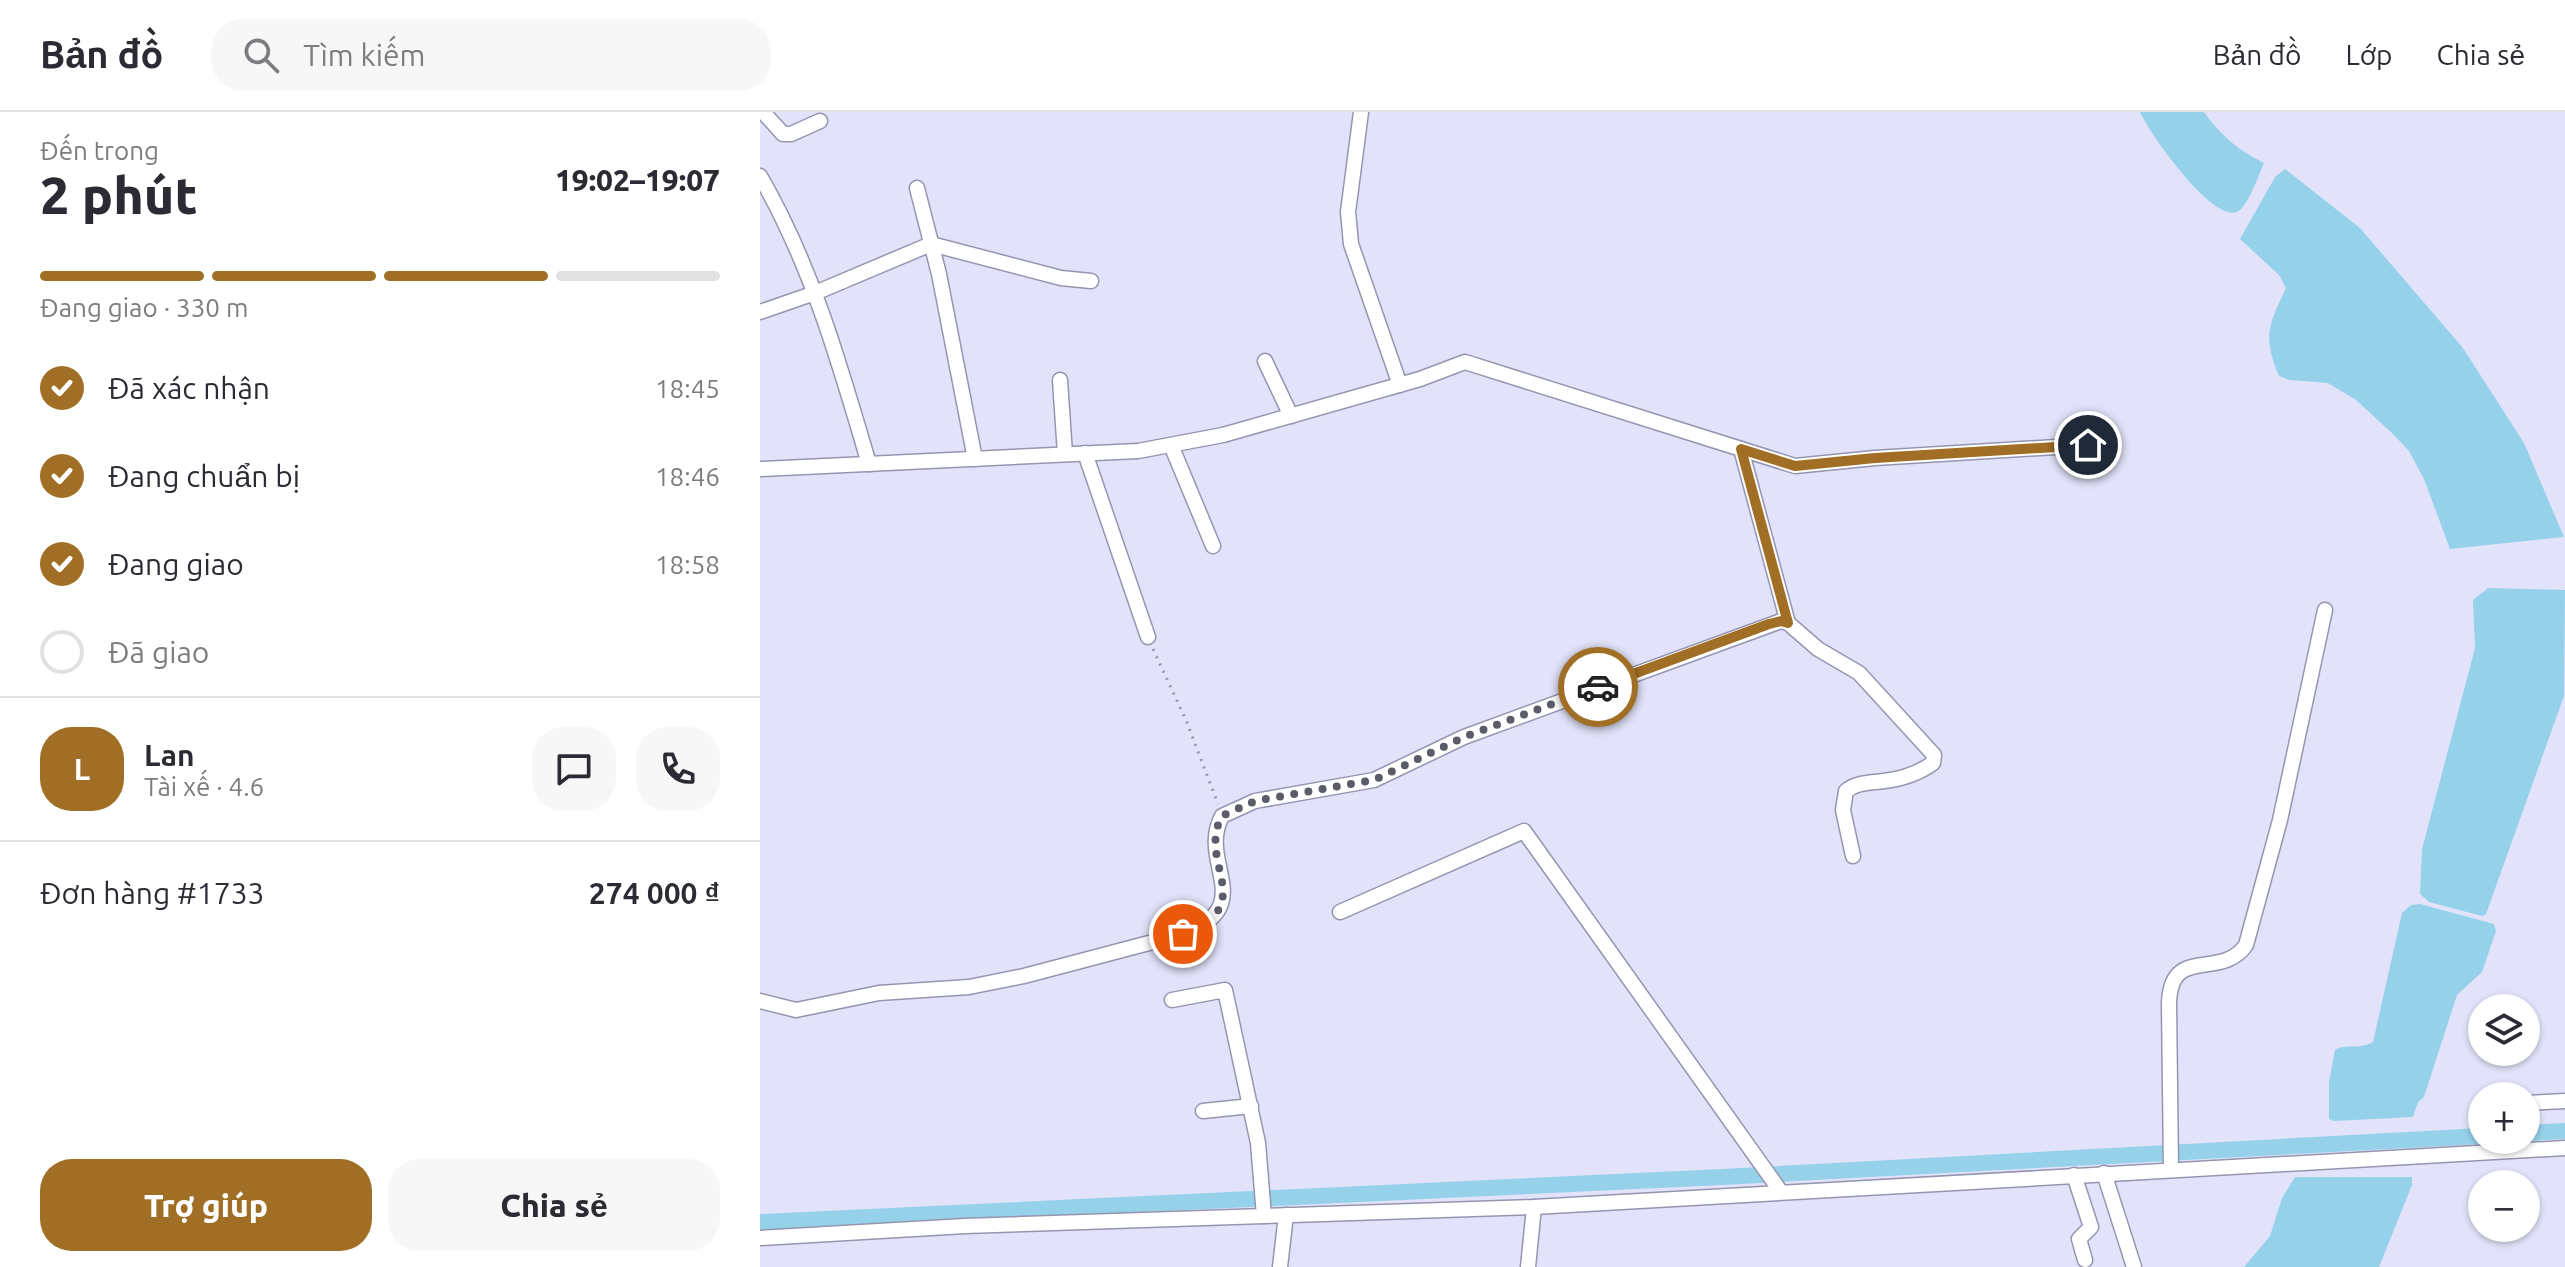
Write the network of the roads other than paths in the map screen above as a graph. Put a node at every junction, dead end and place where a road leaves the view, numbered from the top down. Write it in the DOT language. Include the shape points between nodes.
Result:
graph roads {
  1 [pos="763,112"];
  2 [pos="1361,112"];
  3 [pos="820,121"];
  4 [pos="760,176"];
  5 [pos="917,188"];
  6 [pos="931,244"];
  7 [pos="1091,281"];
  8 [pos="815,293"];
  9 [pos="760,312"];
  10 [pos="1265,361"];
  11 [pos="1060,380"];
  12 [pos="1400,385"];
  13 [pos="1291,416"];
  14 [pos="1171,445"];
  15 [pos="2088,445"];
  16 [pos="1741,449"];
  17 [pos="1085,453"];
  18 [pos="1065,454"];
  19 [pos="975,459"];
  20 [pos="869,464"];
  21 [pos="760,469"];
  22 [pos="1213,546"];
  23 [pos="2325,610"];
  24 [pos="1788,623"];
  25 [pos="1148,637"];
  26 [pos="1853,856"];
  27 [pos="1340,912"];
  28 [pos="1172,1000"];
  29 [pos="760,1001"];
  30 [pos="2565,1101"];
  31 [pos="2540,1102"];
  32 [pos="1251,1106"];
  33 [pos="1203,1111"];
  34 [pos="2565,1148"];
  35 [pos="2171,1165"];
  36 [pos="2104,1173"];
  37 [pos="2074,1175"];
  38 [pos="1781,1192"];
  39 [pos="1534,1207"];
  40 [pos="1286,1215"];
  41 [pos="1264,1216"];
  42 [pos="760,1238"];
  43 [pos="2085,1260"];
  44 [pos="1280,1267"];
  45 [pos="1528,1267"];
  46 [pos="2134,1267"];
  1 -- 3 [label="street" via="783,134"];
  2 -- 12 [label="street" via="1348,212 1351,244"];
  4 -- 8 [label="street" via="782,213"];
  5 -- 6 [label="street"];
  6 -- 7 [label="street"];
  6 -- 8 [label="street"];
  6 -- 19 [label="street"];
  8 -- 9 [label="street"];
  8 -- 20 [label="street"];
  10 -- 13 [label="street"];
  11 -- 18 [label="street"];
  12 -- 13 [label="street"];
  12 -- 16 [label="street" via="1465,362"];
  13 -- 14 [label="street"];
  14 -- 17 [label="street"];
  14 -- 22 [label="street"];
  15 -- 16 [label="street" via="1795,466"];
  16 -- 24 [label="street"];
  17 -- 18 [label="street"];
  17 -- 25 [label="street"];
  18 -- 19 [label="street"];
  19 -- 20 [label="street"];
  20 -- 21 [label="street"];
  23 -- 35 [label="street" via="2280,820 2246,945 2241,953 2185,969 2171,981"];
  24 -- 26 [label="street" via="1859,673 1934,760 1921,771 1856,784 1846,791 1842,803"];
  24 -- 29 [label="street" via="1769,624 1464,737 1374,780 1255,801 1222,816 1216,833 1222,904 1216,916 1183,934 969,987 879,993 796,1010"];
  27 -- 38 [label="street" via="1524,831"];
  28 -- 32 [label="street" via="1225,990"];
  30 -- 31 [label="street"];
  32 -- 33 [label="street"];
  32 -- 41 [label="street"];
  34 -- 35 [label="street"];
  35 -- 36 [label="street"];
  36 -- 37 [label="street"];
  36 -- 46 [label="street"];
  37 -- 38 [label="street"];
  37 -- 43 [label="street" via="2091,1227 2079,1239"];
  38 -- 39 [label="street"];
  39 -- 40 [label="street"];
  39 -- 45 [label="street"];
  40 -- 41 [label="street"];
  40 -- 44 [label="street"];
  41 -- 42 [label="street"];
}
